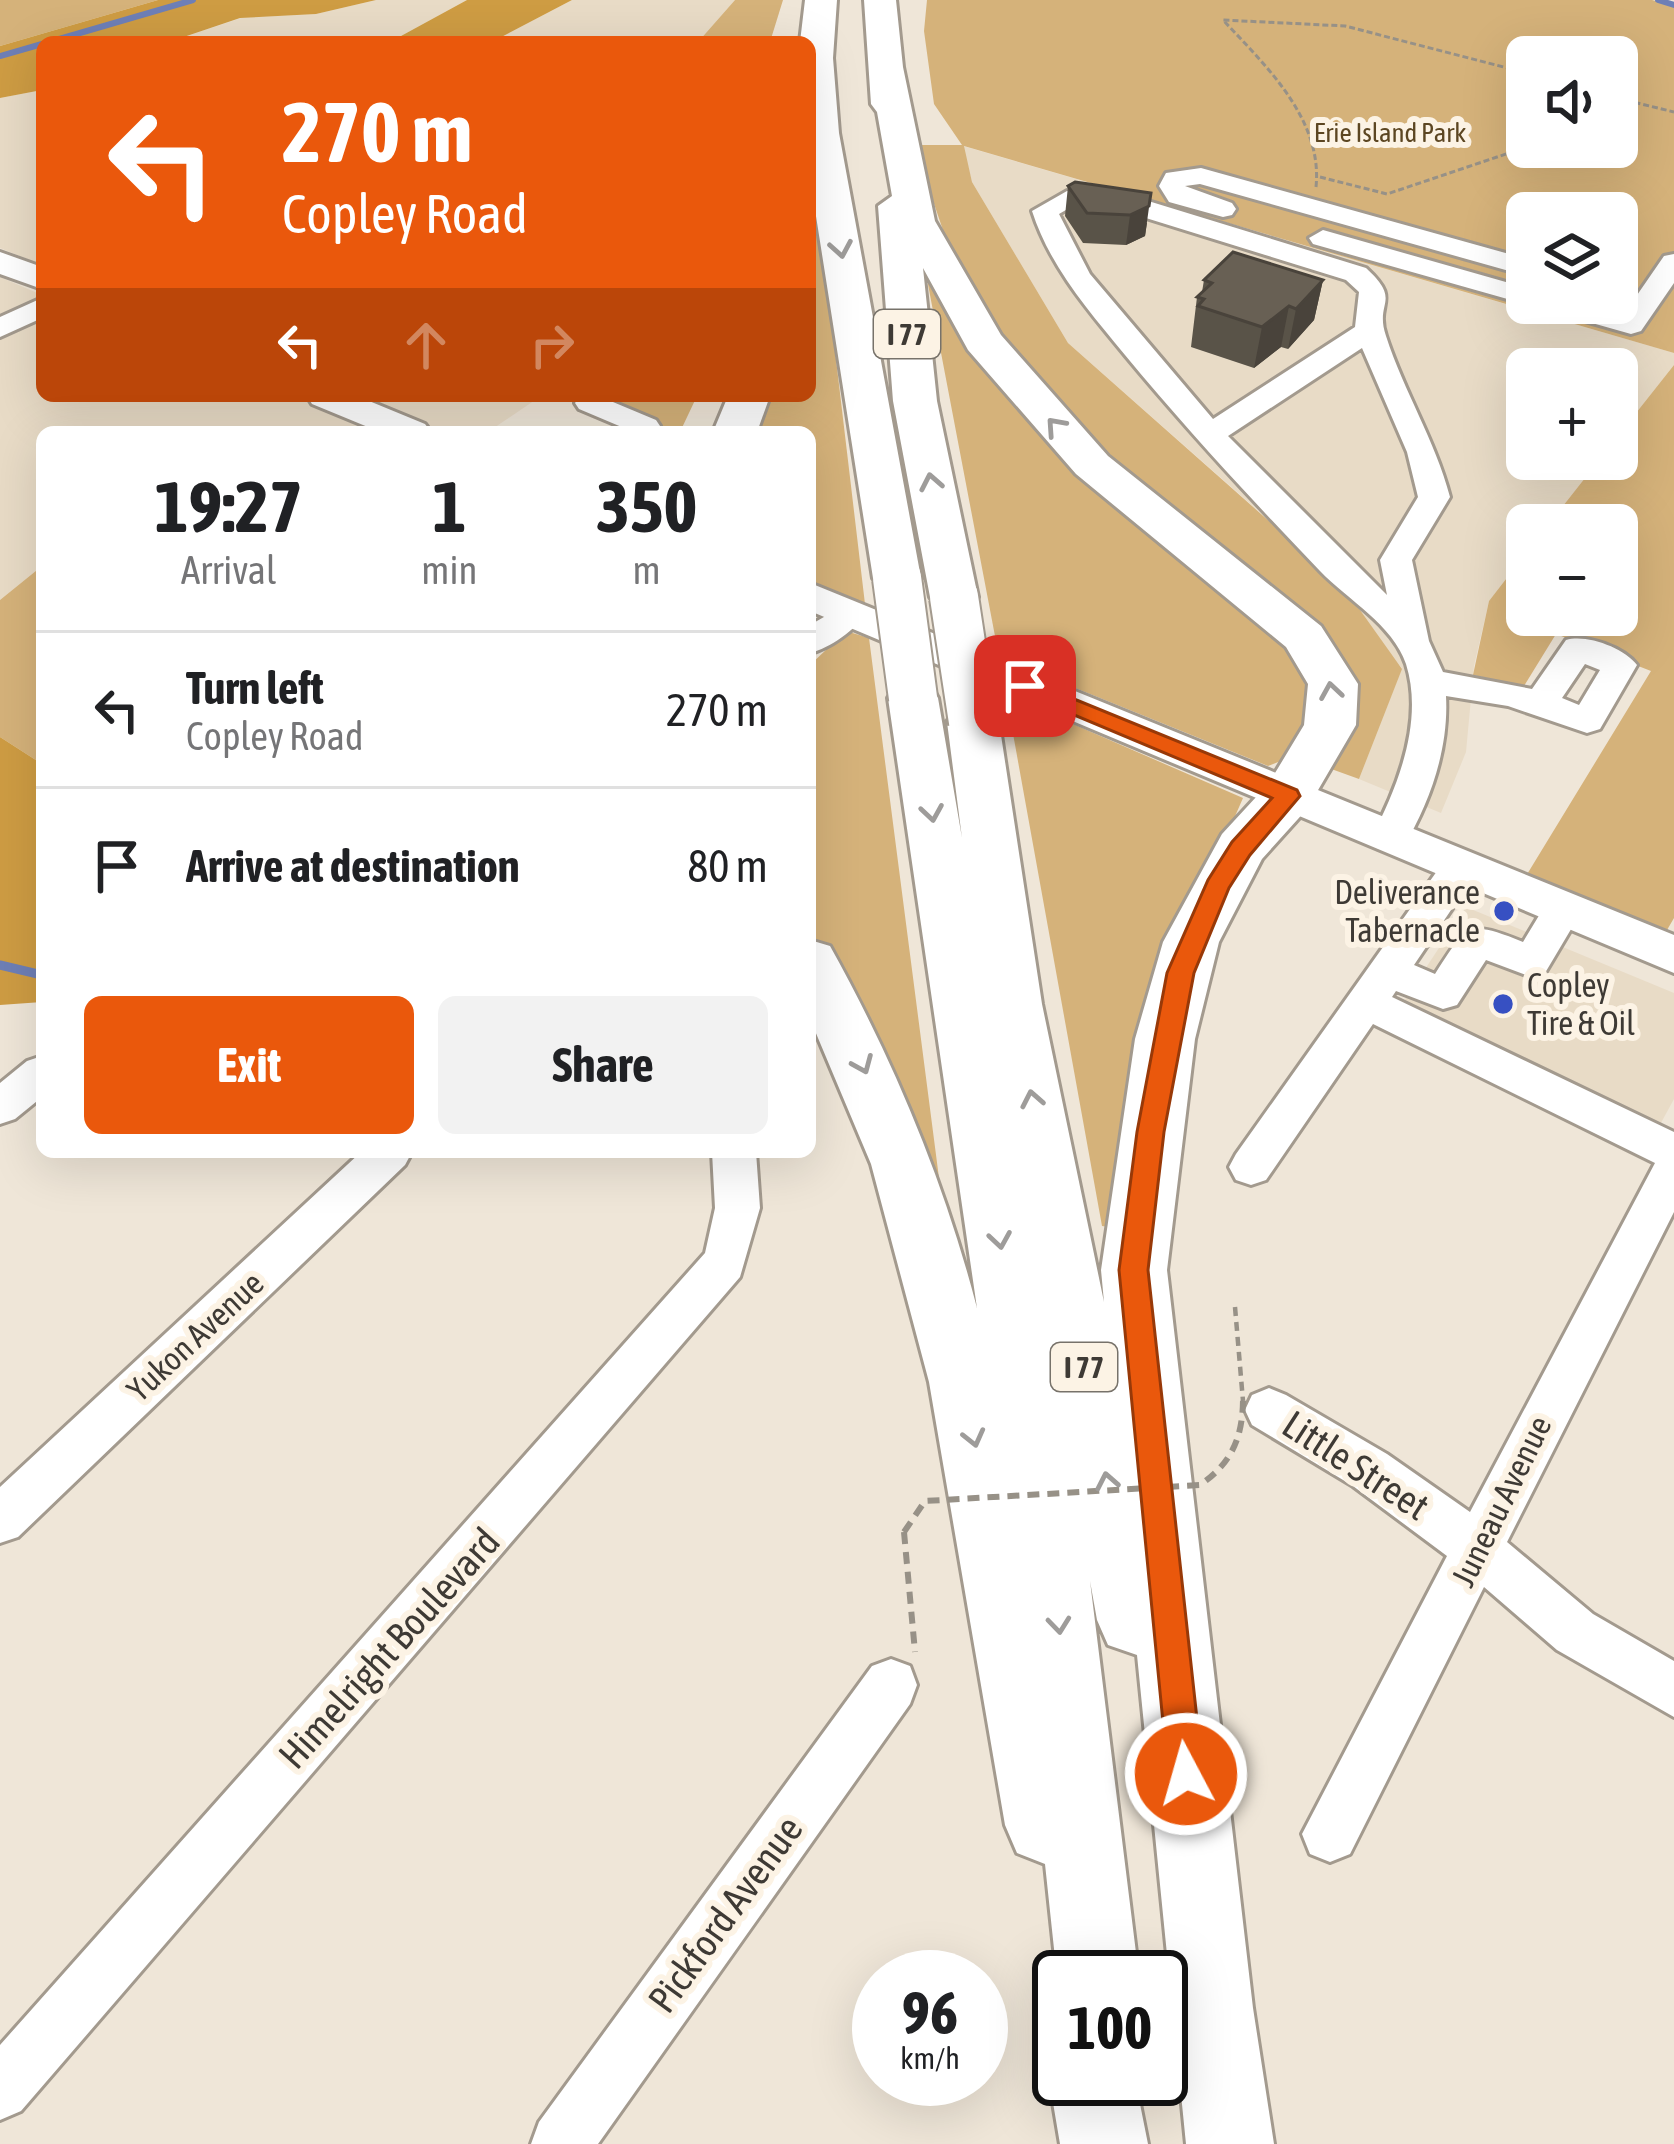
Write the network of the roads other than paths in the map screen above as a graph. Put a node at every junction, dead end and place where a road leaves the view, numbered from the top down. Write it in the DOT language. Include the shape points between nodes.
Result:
graph roads {
  1 [pos="821,0"];
  2 [pos="880,0"];
  3 [pos="886,68"];
  4 [pos="817,94"];
  5 [pos="816,101"];
  6 [pos="0,262"];
  7 [pos="1506,262"];
  8 [pos="1674,262"];
  9 [pos="36,277"];
  10 [pos="1666,287"];
  11 [pos="1506,290"];
  12 [pos="36,310"];
  13 [pos="1638,318"];
  14 [pos="0,328"];
  15 [pos="1369,331"];
  16 [pos="339,402"];
  17 [pos="590,403"];
  18 [pos="389,426"];
  19 [pos="645,426"];
  20 [pos="1208,436"];
  21 [pos="830,605"];
  22 [pos="1412,640"];
  23 [pos="1426,682"];
  24 [pos="1541,702"];
  25 [pos="943,710"];
  26 [pos="1288,796"];
  27 [pos="1390,838"];
  28 [pos="1460,867"];
  29 [pos="1563,910"];
  30 [pos="1674,955"];
  31 [pos="816,973"];
  32 [pos="1378,987"];
  33 [pos="36,1078"];
  34 [pos="0,1107"];
  35 [pos="1674,1152"];
  36 [pos="384,1158"];
  37 [pos="1250,1167"];
  38 [pos="737,1170"];
  39 [pos="1667,1198"];
  40 [pos="1269,1410"];
  41 [pos="0,1520"];
  42 [pos="1477,1552"];
  43 [pos="1674,1690"];
  44 [pos="886,1693"];
  45 [pos="1330,1834"];
  46 [pos="1068,1950"];
  47 [pos="1096,1950"];
  48 [pos="1210,2008"];
  49 [pos="0,2090"];
  50 [pos="1097,2106"];
  51 [pos="1113,2106"];
  52 [pos="561,2144"];
  53 [pos="1104,2144"];
  54 [pos="1117,2144"];
  55 [pos="1230,2144"];
  1 -- 4 [label="highway, I 77"];
  2 -- 3 [label="highway, I 77"];
  25 -- 3 [label="highway, I 77, one-way, bridge" via="954,597 915,401"];
  26 -- 3 [label="highway, one-way" via="1334,712 1325,665 1292,626 1092,464 983,341 916,221"];
  4 -- 5 [label="highway"];
  4 -- 25 [label="highway, I 77, one-way, bridge" via="897,578"];
  6 -- 9 [label="main road"];
  7 -- 11 [label="street" via="1201,176 1172,186 1178,196"];
  8 -- 10 [label="street"];
  10 -- 13 [label="street"];
  12 -- 14 [label="street"];
  15 -- 20 [label="street"];
  15 -- 20 [label="street" via="1372,290 1356,274 1136,206 1067,199 1045,211 1052,238 1100,306"];
  15 -- 22 [label="street" via="1423,452 1434,497 1396,560"];
  16 -- 18 [label="main road"];
  17 -- 19 [label="street"];
  20 -- 22 [label="street"];
  21 -- 26 [label="main road"];
  22 -- 23 [label="street"];
  23 -- 24 [label="street" via="1490,687"];
  23 -- 27 [label="street" via="1425,756"];
  25 -- 47 [label="highway, I 77, one-way"];
  48 -- 25 [label="highway, I 77, one-way" via="1013,1004"];
  26 -- 27 [label="main road"];
  26 -- 48 [label="highway" via="1217,886 1180,973 1134,1270"];
  27 -- 28 [label="main road"];
  28 -- 29 [label="main road"];
  28 -- 32 [label="street"];
  29 -- 30 [label="main road"];
  29 -- 32 [label="street" via="1531,962 1478,940 1443,994"];
  31 -- 46 [label="highway, one-way" via="871,1084 930,1248 984,1482"];
  32 -- 35 [label="street"];
  32 -- 37 [label="street"];
  33 -- 34 [label="street"];
  36 -- 41 [label="street, Yukon Avenue"];
  38 -- 49 [label="street, Himelright Boulevard" via="738,1226 724,1263"];
  39 -- 42 [label="street, Juneau Avenue" via="1524,1451"];
  40 -- 42 [label="street, Little Street" via="1370,1470"];
  42 -- 43 [label="street, Little Street" via="1575,1633"];
  42 -- 45 [label="street, Juneau Avenue"];
  44 -- 52 [label="street, Pickford Avenue"];
  48 -- 55 [label="highway, I 77"];
  50 -- 53 [label="highway"];
  51 -- 54 [label="highway"];
}
